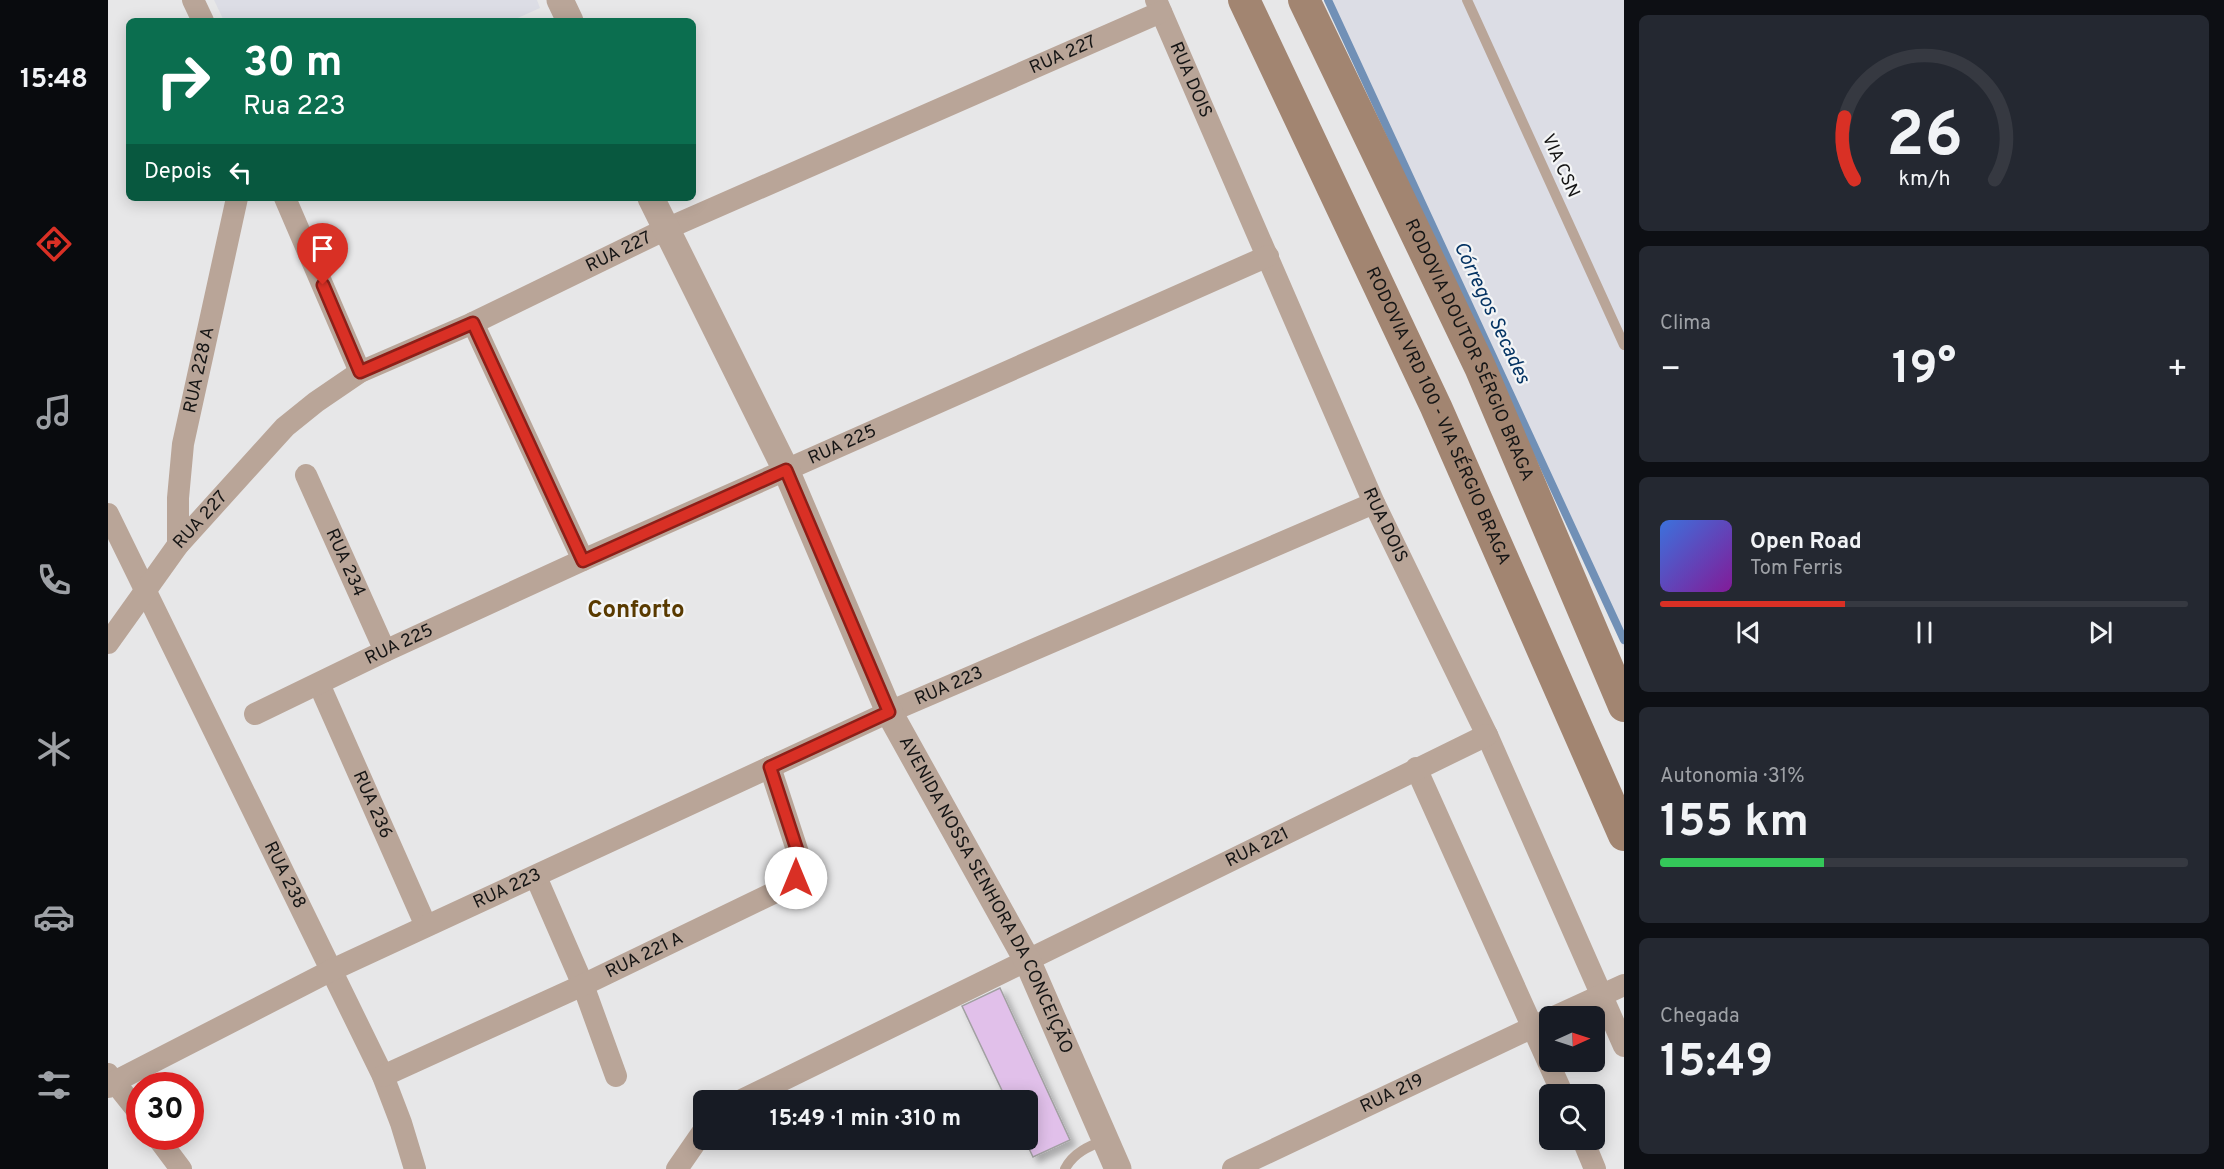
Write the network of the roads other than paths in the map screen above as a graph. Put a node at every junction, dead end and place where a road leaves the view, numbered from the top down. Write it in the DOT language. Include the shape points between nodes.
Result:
graph roads {
  1 [pos="193,0"];
  2 [pos="560,0"];
  3 [pos="1244,0"];
  4 [pos="1304,0"];
  5 [pos="1467,0"];
  6 [pos="1158,6"];
  7 [pos="202,18"];
  8 [pos="569,18"];
  9 [pos="236,201"];
  10 [pos="286,201"];
  11 [pos="652,201"];
  12 [pos="666,229"];
  13 [pos="1268,256"];
  14 [pos="473,323"];
  15 [pos="1624,345"];
  16 [pos="360,372"];
  17 [pos="786,470"];
  18 [pos="306,475"];
  19 [pos="1374,503"];
  20 [pos="108,514"];
  21 [pos="178,545"];
  22 [pos="583,561"];
  23 [pos="146,588"];
  24 [pos="108,643"];
  25 [pos="384,651"];
  26 [pos="319,684"];
  27 [pos="1624,706"];
  28 [pos="889,712"];
  29 [pos="255,714"];
  30 [pos="1487,735"];
  31 [pos="770,767"];
  32 [pos="1416,768"];
  33 [pos="1624,836"];
  34 [pos="536,877"];
  35 [pos="426,926"];
  36 [pos="1027,960"];
  37 [pos="332,970"];
  38 [pos="583,985"];
  39 [pos="1624,985"];
  40 [pos="1601,996"];
  41 [pos="1579,1006"];
  42 [pos="1539,1019"];
  43 [pos="1539,1024"];
  44 [pos="1624,1046"];
  45 [pos="383,1076"];
  46 [pos="616,1076"];
  47 [pos="110,1081"];
  48 [pos="762,1090"];
  49 [pos="126,1099"];
  50 [pos="1105,1140"];
  51 [pos="693,1146"];
  52 [pos="167,1150"];
  53 [pos="1587,1150"];
  54 [pos="415,1167"];
  55 [pos="181,1169"];
  56 [pos="677,1169"];
  57 [pos="1065,1169"];
  58 [pos="1118,1169"];
  59 [pos="1233,1169"];
  60 [pos="1595,1169"];
  1 -- 7 [label="street"];
  2 -- 8 [label="street"];
  3 -- 33 [label="main road, RODOVIA VRD 100 - VIA SÉRGIO BRAGA" via="1436,407"];
  4 -- 27 [label="main road, RODOVIA DOUTOR SÉRGIO BRAGA" via="1480,368"];
  5 -- 15 [label="lane, VIA CSN"];
  6 -- 12 [label="street, RUA 227"];
  6 -- 13 [label="street, RUA DOIS"];
  9 -- 21 [label="street, RUA 228 A" via="183,444"];
  10 -- 16 [label="street"];
  11 -- 12 [label="street, AVENIDA NOSSA SENHORA DA CONCEIÇÃO"];
  12 -- 14 [label="street, RUA 227"];
  12 -- 17 [label="street, AVENIDA NOSSA SENHORA DA CONCEIÇÃO"];
  13 -- 17 [label="street, RUA 225"];
  13 -- 19 [label="street, RUA DOIS"];
  14 -- 16 [label="street, RUA 227"];
  14 -- 22 [label="street"];
  16 -- 21 [label="street, RUA 227" via="285,427"];
  17 -- 22 [label="street, RUA 225"];
  17 -- 28 [label="street, AVENIDA NOSSA SENHORA DA CONCEIÇÃO"];
  18 -- 25 [label="street, RUA 234"];
  19 -- 28 [label="street, RUA 223"];
  19 -- 30 [label="street, RUA DOIS"];
  20 -- 23 [label="street, RUA 238"];
  21 -- 23 [label="street, RUA 227"];
  22 -- 25 [label="street, RUA 225"];
  23 -- 24 [label="street, RUA 227"];
  23 -- 37 [label="street, RUA 238"];
  25 -- 26 [label="street, RUA 225"];
  26 -- 29 [label="street, RUA 225"];
  26 -- 35 [label="street, RUA 236"];
  28 -- 31 [label="street, RUA 223"];
  28 -- 36 [label="street, AVENIDA NOSSA SENHORA DA CONCEIÇÃO"];
  30 -- 32 [label="street, RUA 221"];
  30 -- 40 [label="street, RUA DOIS"];
  31 -- 34 [label="street, RUA 223"];
  31 -- 38 [label="street, RUA 221 A" via="800,859 800,869 790,885"];
  32 -- 36 [label="street, RUA 221"];
  32 -- 42 [label="street"];
  34 -- 35 [label="street, RUA 223"];
  34 -- 38 [label="street"];
  35 -- 37 [label="street, RUA 223"];
  36 -- 48 [label="street, RUA 221"];
  36 -- 50 [label="street, AVENIDA NOSSA SENHORA DA CONCEIÇÃO"];
  37 -- 45 [label="street, RUA 238"];
  37 -- 47 [label="street, RUA 223"];
  38 -- 45 [label="street, RUA 221 A"];
  38 -- 46 [label="street"];
  39 -- 40 [label="street"];
  40 -- 41 [label="street"];
  40 -- 44 [label="street, RUA DOIS"];
  43 -- 59 [label="street, RUA 219"];
  45 -- 54 [label="street, RUA 238"];
  47 -- 49 [label="street"];
  50 -- 57 [label="lane" via="1084,1148"];
  50 -- 58 [label="street, AVENIDA NOSSA SENHORA DA CONCEIÇÃO"];
  51 -- 56 [label="street"];
  52 -- 55 [label="street"];
  53 -- 60 [label="street"];
}
